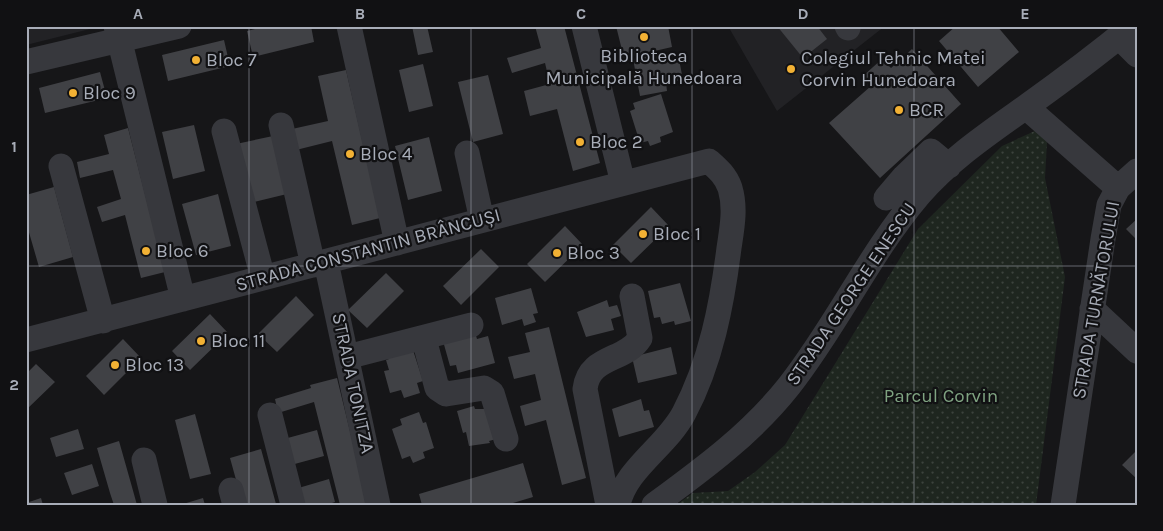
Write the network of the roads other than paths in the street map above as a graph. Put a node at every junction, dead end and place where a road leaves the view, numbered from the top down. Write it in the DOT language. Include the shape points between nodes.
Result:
graph roads {
  1 [pos="179,26"];
  2 [pos="348,26"];
  3 [pos="584,26"];
  4 [pos="1125,32"];
  5 [pos="118,34"];
  6 [pos="1137,55"];
  7 [pos="26,62"];
  8 [pos="1026,107"];
  9 [pos="281,125"];
  10 [pos="224,131"];
  11 [pos="467,152"];
  12 [pos="709,160"];
  13 [pos="61,166"];
  14 [pos="1137,171"];
  15 [pos="623,183"];
  16 [pos="912,186"];
  17 [pos="1118,188"];
  18 [pos="886,198"];
  19 [pos="482,220"];
  20 [pos="397,243"];
  21 [pos="320,264"];
  22 [pos="263,278"];
  23 [pos="632,296"];
  24 [pos="183,299"];
  25 [pos="1092,309"];
  26 [pos="103,321"];
  27 [pos="471,325"];
  28 [pos="424,339"];
  29 [pos="26,340"];
  30 [pos="1137,351"];
  31 [pos="347,357"];
  32 [pos="270,415"];
  33 [pos="506,439"];
  34 [pos="144,460"];
  35 [pos="694,475"];
  36 [pos="155,505"];
  37 [pos="293,505"];
  38 [pos="378,505"];
  39 [pos="608,505"];
  40 [pos="620,505"];
  41 [pos="654,505"];
  42 [pos="1063,505"];
  1 -- 5 [label="street"];
  2 -- 20 [label="street"];
  3 -- 15 [label="street"];
  4 -- 6 [label="street"];
  4 -- 8 [label="street, STRADA GEORGE ENESCU"];
  5 -- 7 [label="street"];
  5 -- 24 [label="street"];
  8 -- 16 [label="street, STRADA GEORGE ENESCU" via="982,137 949,166"];
  8 -- 17 [label="street, STRADA TURNĂTORULUI"];
  9 -- 21 [label="street, STRADA TONITZA"];
  10 -- 22 [label="street"];
  11 -- 19 [label="street"];
  12 -- 15 [label="street, STRADA CONSTANTIN BRÂNCUȘI"];
  12 -- 40 [label="street, STRADA GEORGE ENESCU" via="722,172 730,188 734,211 724,285 711,342 684,414 668,438 630,478 623,488"];
  13 -- 26 [label="street"];
  14 -- 17 [label="street"];
  15 -- 19 [label="street, STRADA CONSTANTIN BRÂNCUȘI"];
  16 -- 18 [label="street"];
  16 -- 35 [label="street, STRADA GEORGE ENESCU" via="899,221 790,385 761,420 731,448"];
  17 -- 25 [label="street, STRADA TURNĂTORULUI" via="1109,205"];
  19 -- 20 [label="street, STRADA CONSTANTIN BRÂNCUȘI"];
  20 -- 21 [label="street, STRADA CONSTANTIN BRÂNCUȘI"];
  21 -- 22 [label="street, STRADA CONSTANTIN BRÂNCUȘI"];
  21 -- 31 [label="street, STRADA TONITZA"];
  22 -- 24 [label="street, STRADA CONSTANTIN BRÂNCUȘI"];
  23 -- 39 [label="street" via="640,338 632,348 594,367 585,389"];
  24 -- 26 [label="street, STRADA CONSTANTIN BRÂNCUȘI"];
  25 -- 30 [label="street"];
  25 -- 42 [label="street, STRADA TURNĂTORULUI"];
  26 -- 29 [label="street, STRADA CONSTANTIN BRÂNCUȘI"];
  27 -- 28 [label="street"];
  28 -- 31 [label="street"];
  28 -- 33 [label="street" via="437,388 446,394 484,388 492,393"];
  31 -- 38 [label="street, STRADA TONITZA"];
  32 -- 37 [label="street"];
  34 -- 36 [label="street"];
  35 -- 40 [label="street, STRADA GEORGE ENESCU"];
  35 -- 41 [label="street, STRADA GEORGE ENESCU"];
}
